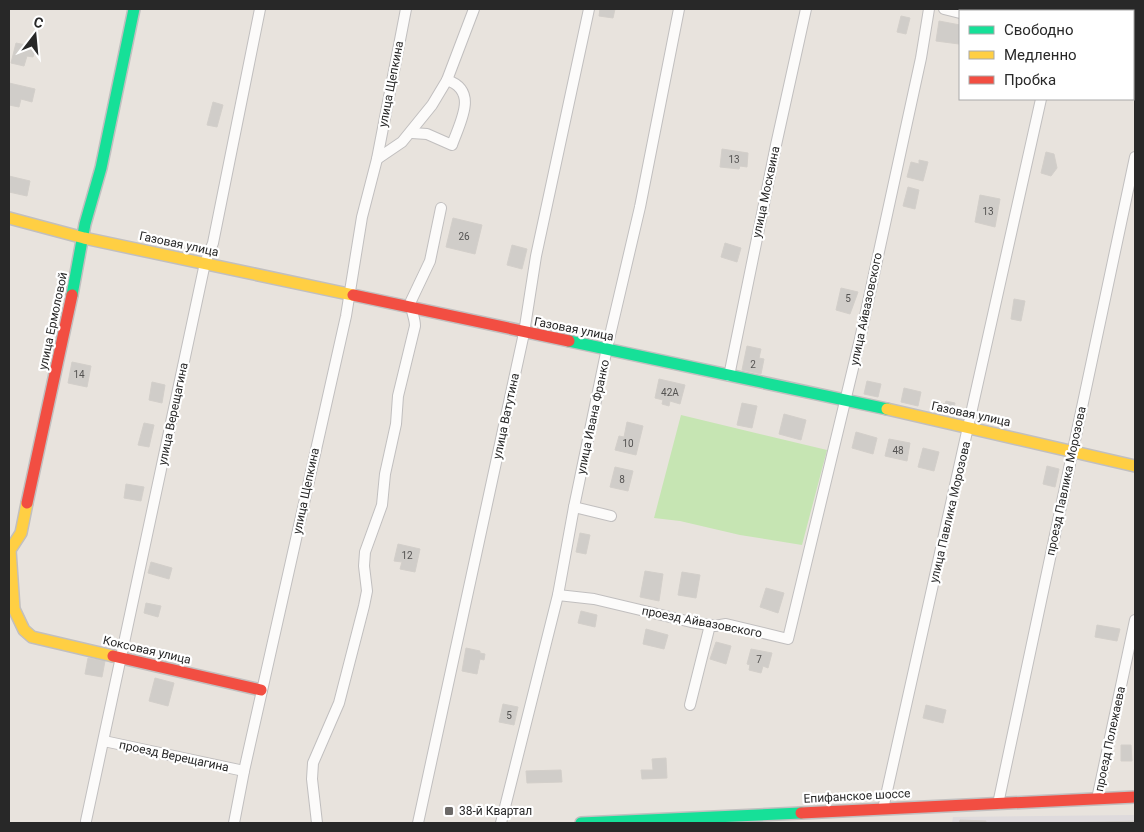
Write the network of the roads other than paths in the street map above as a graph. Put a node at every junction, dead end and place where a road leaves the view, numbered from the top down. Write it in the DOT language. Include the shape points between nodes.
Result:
graph roads {
  1 [pos="134,9"];
  2 [pos="260,9"];
  3 [pos="406,9"];
  4 [pos="474,9"];
  5 [pos="589,9"];
  6 [pos="679,9"];
  7 [pos="806,9"];
  8 [pos="930,9"];
  9 [pos="944,9"];
  10 [pos="959,13"];
  11 [pos="447,80"];
  12 [pos="1042,100"];
  13 [pos="412,133"];
  14 [pos="1135,157"];
  15 [pos="377,159"];
  16 [pos="441,208"];
  17 [pos="9,218"];
  18 [pos="84,238"];
  19 [pos="205,263"];
  20 [pos="349,294"];
  21 [pos="410,308"];
  22 [pos="524,333"];
  23 [pos="607,348"];
  24 [pos="729,376"];
  25 [pos="846,400"];
  26 [pos="969,428"];
  27 [pos="1072,450"];
  28 [pos="1135,466"];
  29 [pos="574,507"];
  30 [pos="611,516"];
  31 [pos="9,550"];
  32 [pos="558,595"];
  33 [pos="1135,620"];
  34 [pos="710,625"];
  35 [pos="28,635"];
  36 [pos="788,639"];
  37 [pos="122,658"];
  38 [pos="262,690"];
  39 [pos="690,705"];
  40 [pos="104,741"];
  41 [pos="244,771"];
  42 [pos="1135,797"];
  43 [pos="1096,799"];
  44 [pos="998,804"];
  45 [pos="883,808"];
  46 [pos="86,821"];
  47 [pos="234,823"];
  48 [pos="317,823"];
  49 [pos="418,823"];
  50 [pos="501,823"];
  51 [pos="580,823"];
  1 -- 18 [label="street, улица Ермоловой"];
  2 -- 19 [label="street, улица Верещагина" via="213,243"];
  3 -- 15 [label="street, улица Щепкина"];
  4 -- 11 [label="street, улица Щепкина"];
  5 -- 22 [label="street, улица Ватутина" via="536,256"];
  6 -- 23 [label="street, улица Ивана Франко" via="640,207"];
  7 -- 24 [label="street, улица Москвина"];
  8 -- 25 [label="street, улица Айвазовского"];
  9 -- 10 [label="street"];
  11 -- 13 [label="street, улица Щепкина"];
  11 -- 13 [label="street" via="464,92 466,102 452,145 427,134"];
  12 -- 26 [label="street, улица Павлика Морозова"];
  13 -- 15 [label="street, улица Щепкина"];
  14 -- 27 [label="street, проезд Павлика Морозова"];
  15 -- 20 [label="street, улица Щепкина" via="362,217"];
  16 -- 21 [label="street" via="430,261"];
  17 -- 18 [label="street, Газовая улица"];
  18 -- 19 [label="street, Газовая улица"];
  18 -- 31 [label="street, улица Ермоловой" via="21,533"];
  19 -- 20 [label="street, Газовая улица"];
  19 -- 37 [label="street, улица Верещагина"];
  20 -- 21 [label="street, Газовая улица"];
  20 -- 38 [label="street, улица Щепкина"];
  21 -- 22 [label="street, Газовая улица"];
  21 -- 48 [label="street" via="414,326 398,396 382,505 365,552 367,591 364,606 339,703 313,762"];
  22 -- 23 [label="street, Газовая улица"];
  22 -- 49 [label="street, улица Ватутина"];
  23 -- 24 [label="street, Газовая улица"];
  23 -- 29 [label="street, улица Ивана Франко"];
  24 -- 25 [label="street, Газовая улица"];
  25 -- 26 [label="street, Газовая улица"];
  25 -- 36 [label="street, улица Айвазовского"];
  26 -- 27 [label="street, Газовая улица"];
  26 -- 45 [label="street, улица Павлика Морозова"];
  27 -- 28 [label="street, Газовая улица"];
  27 -- 44 [label="street, проезд Павлика Морозова"];
  29 -- 30 [label="street"];
  29 -- 32 [label="street, улица Ивана Франко"];
  31 -- 35 [label="street, улица Ермоловой" via="11,593 19,623"];
  32 -- 34 [label="street, проезд Айвазовского" via="594,599"];
  32 -- 50 [label="street, улица Ивана Франко"];
  33 -- 43 [label="street, проезд Полежаева"];
  34 -- 36 [label="street, проезд Айвазовского" via="726,624"];
  34 -- 39 [label="street"];
  35 -- 37 [label="street, Коксовая улица"];
  37 -- 38 [label="street, Коксовая улица"];
  37 -- 40 [label="street, улица Верещагина"];
  38 -- 41 [label="street, улица Щепкина"];
  40 -- 41 [label="street, проезд Верещагина"];
  40 -- 46 [label="street, улица Верещагина"];
  41 -- 47 [label="street, улица Щепкина"];
  42 -- 43 [label="street, Епифанское шоссе"];
  43 -- 44 [label="street, Епифанское шоссе"];
  44 -- 45 [label="street, Епифанское шоссе"];
  45 -- 51 [label="street, Епифанское шоссе"];
}
